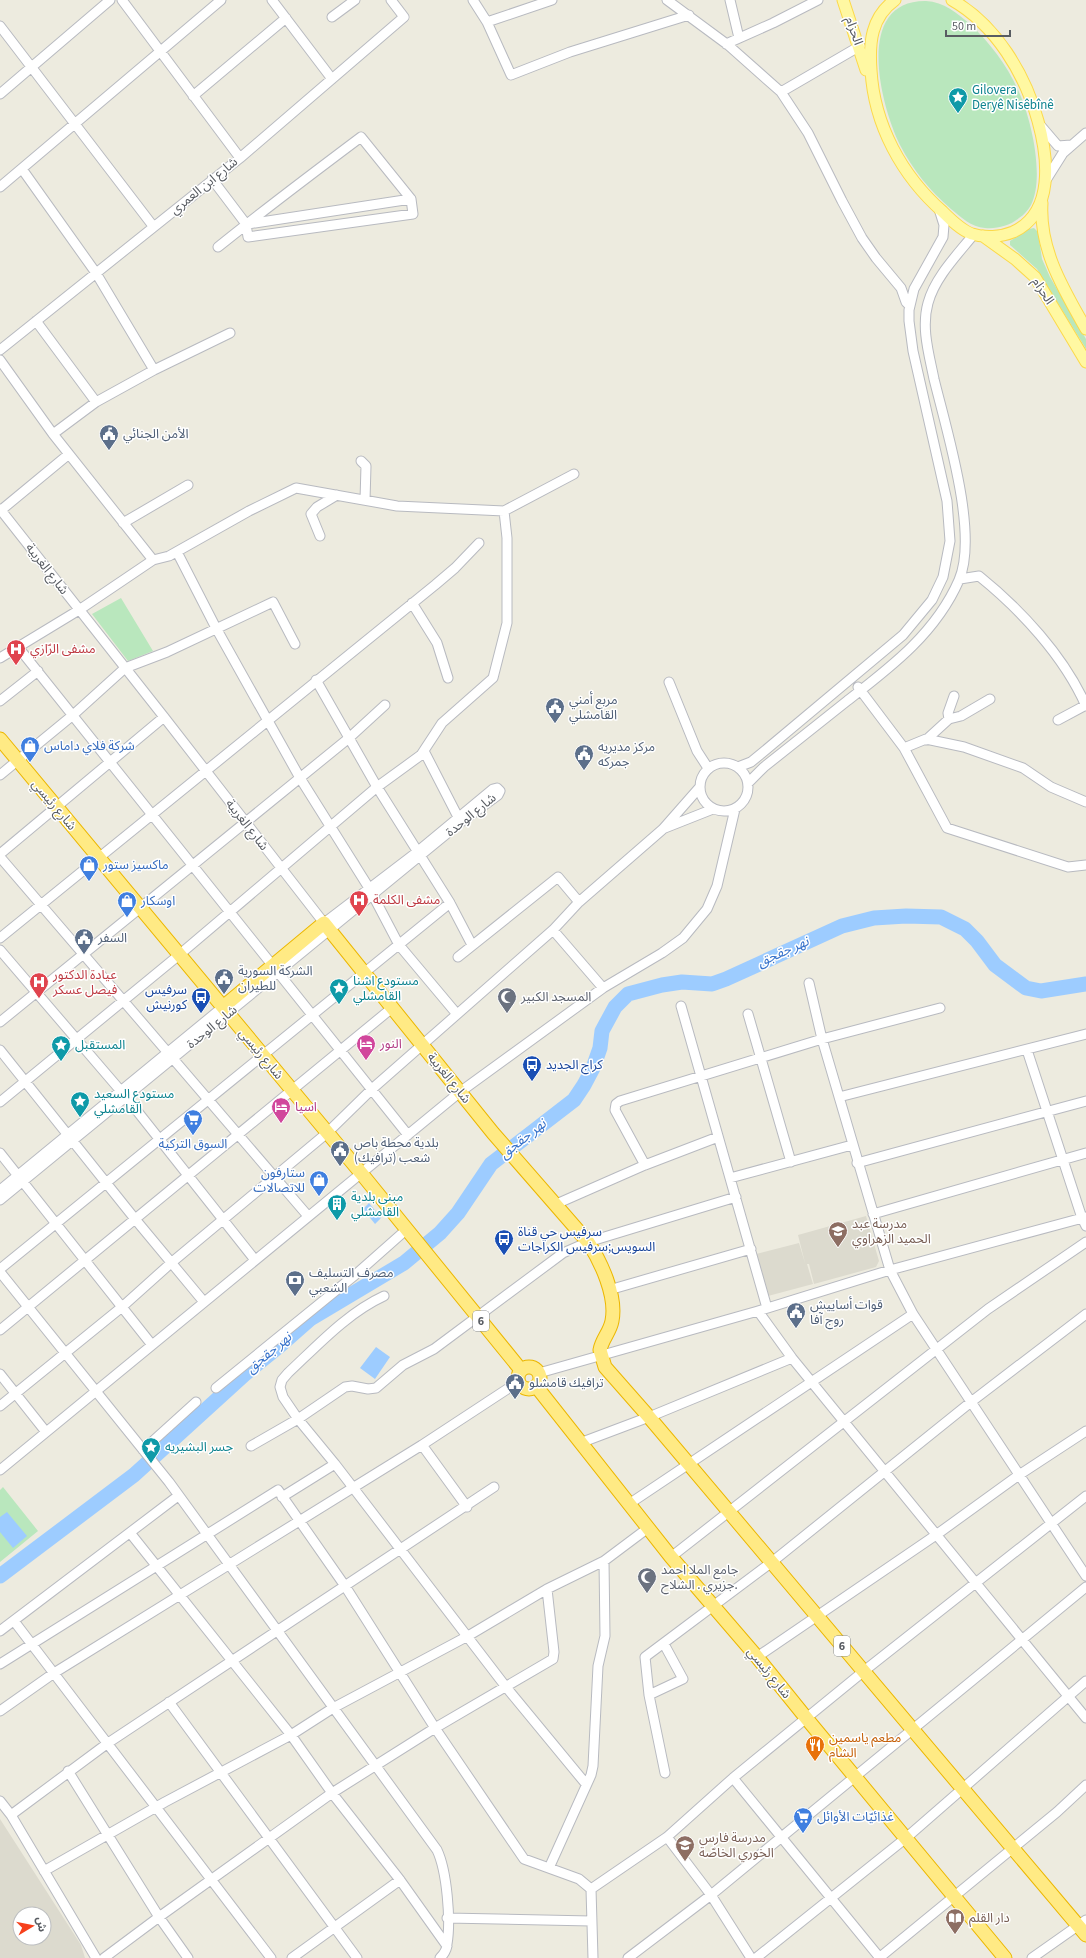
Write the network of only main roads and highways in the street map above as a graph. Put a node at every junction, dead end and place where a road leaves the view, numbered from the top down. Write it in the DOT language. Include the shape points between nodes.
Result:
graph roads {
  1 [pos="843,0"];
  2 [pos="895,0"];
  3 [pos="952,0"];
  4 [pos="877,108"];
  5 [pos="1043,196"];
  6 [pos="979,235"];
  7 [pos="1086,328"];
  8 [pos="1086,362"];
  9 [pos="0,739"];
  10 [pos="327,927"];
  11 [pos="226,1011"];
  12 [pos="520,1376"];
  13 [pos="536,1386"];
  14 [pos="1083,1927"];
  15 [pos="1005,1958"];
  1 -- 4 [label="main road, الحزام" via="860,46"];
  2 -- 4 [label="main road" via="882,12 872,33 870,56"];
  3 -- 5 [label="main road" via="1002,46 1026,86 1038,122 1044,154"];
  4 -- 6 [label="main road" via="888,139 906,173 939,209 958,225"];
  5 -- 6 [label="main road" via="1035,214 1021,228 1009,234"];
  5 -- 7 [label="main road, الحزام" via="1044,228 1052,265"];
  6 -- 8 [label="main road, الحزام" via="1015,259 1035,277"];
  9 -- 11 [label="highway, شارع رئيسي / 6"];
  10 -- 11 [label="highway, شارع الوحدة"];
  10 -- 14 [label="highway, شارع الغربية / 6" via="523,1170 588,1242 604,1272 609,1290 612,1320 600,1346 605,1367 912,1731"];
  11 -- 12 [label="highway, شارع رئيسي / 6" via="442,1272"];
  12 -- 13 [label="highway" via="521,1386 528,1389"];
  12 -- 13 [label="highway" via="528,1367 533,1368 539,1373 540,1380"];
  13 -- 15 [label="highway, شارع رئيسي" via="671,1557 757,1657"];
}
